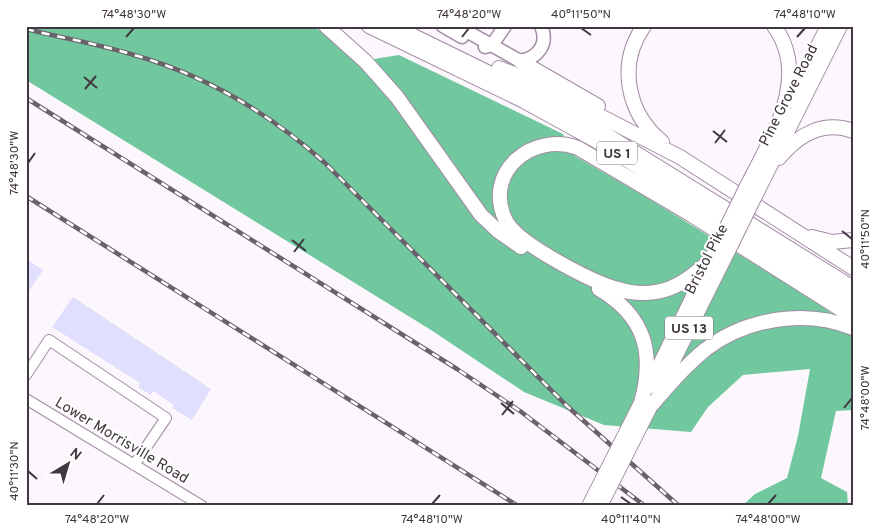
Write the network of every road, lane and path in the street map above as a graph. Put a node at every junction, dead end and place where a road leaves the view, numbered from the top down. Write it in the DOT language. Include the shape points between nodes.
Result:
graph roads {
  1 [pos="326,26"];
  2 [pos="369,26"];
  3 [pos="443,26"];
  4 [pos="457,26"];
  5 [pos="505,26"];
  6 [pos="541,26"];
  7 [pos="644,26"];
  8 [pos="774,26"];
  9 [pos="828,26"];
  10 [pos="840,26"];
  11 [pos="396,27"];
  12 [pos="492,45"];
  13 [pos="520,61"];
  14 [pos="781,118"];
  15 [pos="853,131"];
  16 [pos="648,140"];
  17 [pos="680,157"];
  18 [pos="764,179"];
  19 [pos="751,191"];
  20 [pos="797,231"];
  21 [pos="853,240"];
  22 [pos="724,246"];
  23 [pos="710,260"];
  24 [pos="853,268"];
  25 [pos="853,288"];
  26 [pos="853,301"];
  27 [pos="853,316"];
  28 [pos="853,328"];
  29 [pos="26,375"];
  30 [pos="26,399"];
  31 [pos="645,405"];
  32 [pos="134,465"];
  33 [pos="202,506"];
  34 [pos="589,506"];
  35 [pos="600,506"];
  1 -- 31 [label="highway" via="355,51 392,91 469,200 490,224 517,245 607,294 625,308 640,330 646,347"];
  2 -- 26 [label="highway, US 1" via="580,132"];
  3 -- 12 [label="main road" via="478,45"];
  4 -- 12 [label="main road"];
  5 -- 12 [label="main road"];
  6 -- 13 [label="main road" via="544,36 540,50 532,58"];
  7 -- 17 [label="highway" via="629,59 631,97 650,131"];
  8 -- 14 [label="highway" via="786,46 789,64 789,84"];
  9 -- 14 [label="highway, Pine Grove Road"];
  10 -- 18 [label="highway, Pine Grove Road"];
  11 -- 16 [label="highway" via="517,75"];
  11 -- 25 [label="highway, US 1" via="600,131"];
  12 -- 13 [label="main road"];
  13 -- 16 [label="highway" via="629,125"];
  14 -- 19 [label="highway, US 13"];
  15 -- 18 [label="highway" via="832,127 808,132 787,149"];
  16 -- 17 [label="highway"];
  17 -- 20 [label="highway"];
  18 -- 19 [label="highway, Bristol Pike / US 13"];
  19 -- 22 [label="highway, Bristol Pike / US 13, bridge"];
  20 -- 21 [label="highway" via="825,241"];
  20 -- 24 [label="highway"];
  22 -- 23 [label="highway, US 13"];
  22 -- 31 [label="highway, Bristol Pike / US 13"];
  23 -- 27 [label="highway" via="683,282 665,290 636,293 610,287 516,234 502,207 501,188 506,174 518,157 536,146 557,143 578,148"];
  23 -- 31 [label="highway, US 13"];
  28 -- 31 [label="highway" via="801,318 751,326 706,349"];
  29 -- 32 [label="street" via="48,340 166,418"];
  30 -- 32 [label="street, Lower Morrisville Road"];
  31 -- 34 [label="highway, US 13, bridge"];
  31 -- 35 [label="highway, US 13, bridge"];
  32 -- 33 [label="street, Lower Morrisville Road"];
}
